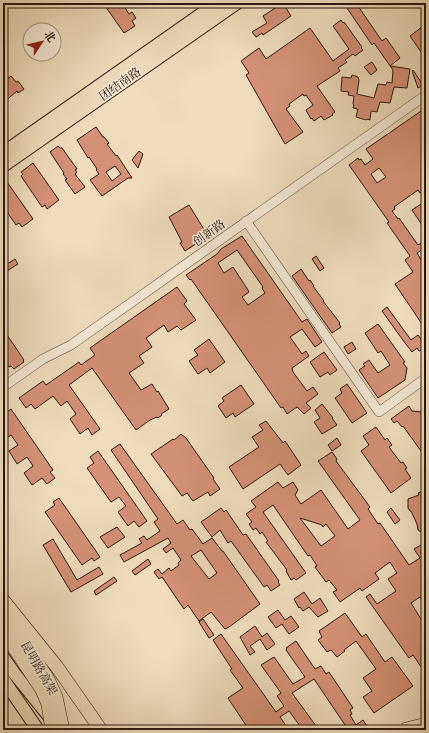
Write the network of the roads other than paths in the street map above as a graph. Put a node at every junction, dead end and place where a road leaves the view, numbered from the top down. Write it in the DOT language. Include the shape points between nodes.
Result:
graph roads {
  1 [pos="218,3"];
  2 [pos="237,3"];
  3 [pos="426,95"];
  4 [pos="3,153"];
  5 [pos="3,166"];
  6 [pos="246,221"];
  7 [pos="426,381"];
  8 [pos="3,387"];
  9 [pos="3,596"];
  10 [pos="3,600"];
  11 [pos="3,612"];
  12 [pos="3,631"];
  13 [pos="3,647"];
  14 [pos="42,652"];
  15 [pos="3,657"];
  16 [pos="8,676"];
  17 [pos="426,720"];
  18 [pos="426,724"];
  19 [pos="38,730"];
  20 [pos="52,730"];
  21 [pos="61,730"];
  22 [pos="100,730"];
  23 [pos="403,730"];
  24 [pos="411,730"];
  1 -- 4 [label="main road, 团结南路"];
  2 -- 5 [label="main road, 团结南路"];
  3 -- 6 [label="street, 创新路"];
  6 -- 7 [label="street" via="379,412 423,380"];
  6 -- 8 [label="street, 创新路" via="84,336 44,358"];
  9 -- 14 [label="street"];
  10 -- 22 [label="highway, bridge" via="57,667"];
  11 -- 21 [label="highway, 昆明路高架, bridge" via="48,679 56,697"];
  12 -- 20 [label="highway, 昆明路高架, bridge" via="42,690 48,704"];
  13 -- 21 [label="highway, bridge"];
  14 -- 16 [label="street"];
  14 -- 22 [label="street"];
  15 -- 16 [label="main road"];
  16 -- 19 [label="main road"];
  16 -- 21 [label="main road"];
  17 -- 24 [label="main road"];
  18 -- 23 [label="highway, bridge"];
}
